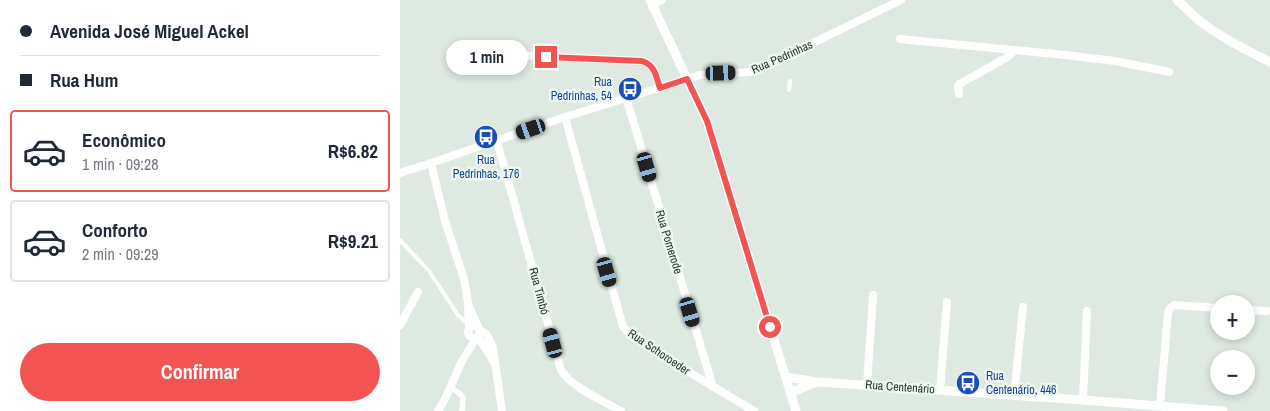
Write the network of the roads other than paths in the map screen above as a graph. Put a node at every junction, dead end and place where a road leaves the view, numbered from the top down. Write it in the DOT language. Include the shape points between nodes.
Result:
graph roads {
  1 [pos="662,0"];
  2 [pos="901,0"];
  3 [pos="1177,0"];
  4 [pos="651,2"];
  5 [pos="900,39"];
  6 [pos="1013,50"];
  7 [pos="450,52"];
  8 [pos="1270,62"];
  9 [pos="1168,72"];
  10 [pos="687,79"];
  11 [pos="790,81"];
  12 [pos="660,88"];
  13 [pos="789,90"];
  14 [pos="959,94"];
  15 [pos="626,97"];
  16 [pos="565,117"];
  17 [pos="496,141"];
  18 [pos="431,163"];
  19 [pos="400,173"];
  20 [pos="400,240"];
  21 [pos="418,292"];
  22 [pos="873,295"];
  23 [pos="468,302"];
  24 [pos="948,302"];
  25 [pos="1023,307"];
  26 [pos="1210,308"];
  27 [pos="1255,310"];
  28 [pos="1088,311"];
  29 [pos="1267,311"];
  30 [pos="400,324"];
  31 [pos="469,329"];
  32 [pos="479,332"];
  33 [pos="462,361"];
  34 [pos="786,377"];
  35 [pos="816,382"];
  36 [pos="866,385"];
  37 [pos="450,387"];
  38 [pos="713,387"];
  39 [pos="940,390"];
  40 [pos="790,393"];
  41 [pos="1014,396"];
  42 [pos="1082,400"];
  43 [pos="1160,406"];
  44 [pos="438,411"];
  45 [pos="462,411"];
  46 [pos="502,411"];
  47 [pos="621,411"];
  48 [pos="754,411"];
  49 [pos="796,411"];
  50 [pos="1223,411"];
  1 -- 4 [label="street"];
  2 -- 10 [label="street, Rua Pedrinhas" via="750,72 706,74"];
  3 -- 8 [label="street" via="1215,32"];
  4 -- 10 [label="street"];
  5 -- 6 [label="street"];
  6 -- 9 [label="street" via="1115,61"];
  6 -- 14 [label="street" via="1006,58 958,85"];
  7 -- 12 [label="street" via="642,61 653,68"];
  10 -- 12 [label="street, Rua Pedrinhas"];
  10 -- 34 [label="street" via="707,121"];
  11 -- 13 [label="lane"];
  12 -- 15 [label="street, Rua Pedrinhas"];
  15 -- 16 [label="street, Rua Pedrinhas"];
  15 -- 38 [label="street, Rua Pomerode"];
  16 -- 17 [label="street, Rua Pedrinhas"];
  16 -- 38 [label="street, Rua Schoroeder" via="623,327 633,337"];
  17 -- 18 [label="street, Rua Pedrinhas"];
  17 -- 47 [label="street, Rua Timbó" via="561,370 572,383"];
  18 -- 19 [label="street, Rua Pedrinhas"];
  18 -- 23 [label="street"];
  20 -- 31 [label="lane" via="429,271"];
  21 -- 30 [label="street"];
  22 -- 36 [label="street"];
  23 -- 31 [label="street"];
  23 -- 32 [label="street"];
  24 -- 39 [label="street"];
  25 -- 41 [label="street"];
  26 -- 43 [label="street" via="1170,308"];
  27 -- 29 [label="street"];
  28 -- 42 [label="street"];
  31 -- 32 [label="street" via="471,338"];
  31 -- 33 [label="street"];
  32 -- 33 [label="street"];
  32 -- 46 [label="street" via="495,364"];
  33 -- 37 [label="street"];
  34 -- 35 [label="street, Rua Centenário"];
  34 -- 40 [label="street"];
  35 -- 36 [label="street, Rua Centenário"];
  35 -- 40 [label="street, Rua Centenário"];
  36 -- 39 [label="street, Rua Centenário"];
  37 -- 44 [label="street"];
  37 -- 45 [label="street" via="463,398"];
  38 -- 48 [label="street, Rua Schoroeder"];
  39 -- 41 [label="street, Rua Centenário"];
  40 -- 49 [label="street"];
  41 -- 42 [label="street, Rua Centenário"];
  42 -- 43 [label="street, Rua Centenário"];
  43 -- 50 [label="street, Rua Centenário"];
}
